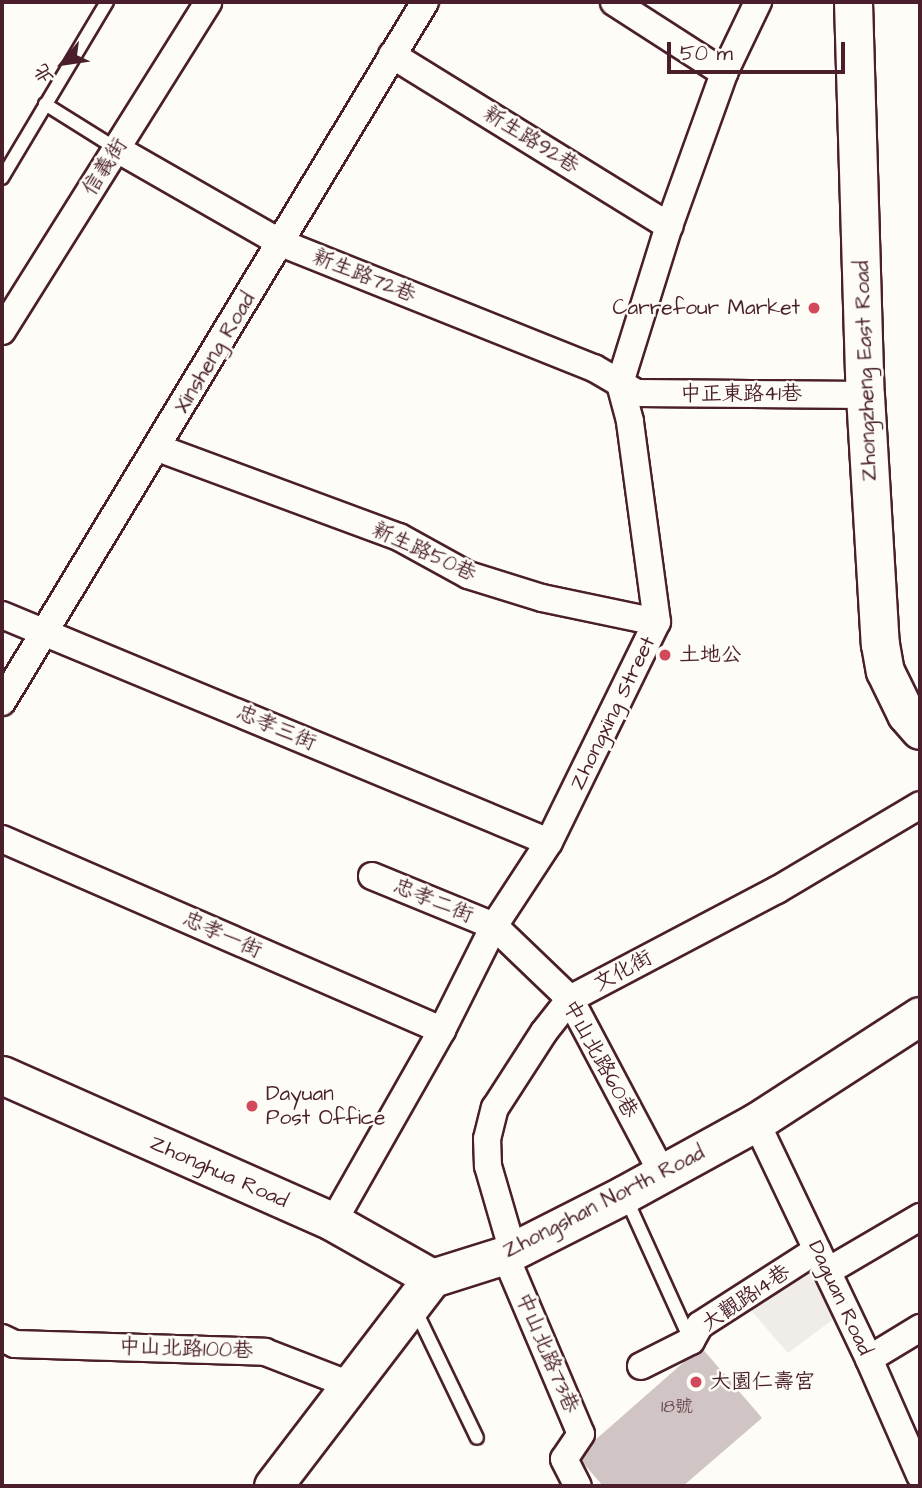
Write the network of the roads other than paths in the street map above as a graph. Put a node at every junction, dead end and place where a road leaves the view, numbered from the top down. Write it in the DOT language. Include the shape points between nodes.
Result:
graph roads {
  1 [pos="107,2"];
  2 [pos="208,2"];
  3 [pos="425,2"];
  4 [pos="614,2"];
  5 [pos="758,2"];
  6 [pos="853,2"];
  7 [pos="392,55"];
  8 [pos="724,74"];
  9 [pos="46,104"];
  10 [pos="117,149"];
  11 [pos="2,177"];
  12 [pos="669,226"];
  13 [pos="281,243"];
  14 [pos="2,331"];
  15 [pos="620,383"];
  16 [pos="866,395"];
  17 [pos="158,448"];
  18 [pos="2,615"];
  19 [pos="657,622"];
  20 [pos="42,631"];
  21 [pos="2,702"];
  22 [pos="920,730"];
  23 [pos="920,806"];
  24 [pos="2,839"];
  25 [pos="549,842"];
  26 [pos="372,876"];
  27 [pos="494,926"];
  28 [pos="570,999"];
  29 [pos="920,1016"];
  30 [pos="442,1030"];
  31 [pos="2,1075"];
  32 [pos="756,1122"];
  33 [pos="662,1173"];
  34 [pos="625,1194"];
  35 [pos="920,1217"];
  36 [pos="333,1222"];
  37 [pos="509,1253"];
  38 [pos="823,1261"];
  39 [pos="423,1290"];
  40 [pos="920,1328"];
  41 [pos="8,1341"];
  42 [pos="691,1341"];
  43 [pos="869,1359"];
  44 [pos="640,1366"];
  45 [pos="350,1385"];
  46 [pos="477,1438"];
  47 [pos="920,1475"];
  48 [pos="273,1486"];
  49 [pos="578,1486"];
  1 -- 9 [label="lane"];
  2 -- 10 [label="street, 信義街"];
  3 -- 7 [label="street, Xinsheng Road"];
  4 -- 8 [label="street"];
  5 -- 8 [label="street"];
  6 -- 16 [label="main road, Zhongzheng East Road"];
  7 -- 12 [label="street, 新生路92巷"];
  7 -- 13 [label="street, Xinsheng Road"];
  8 -- 12 [label="street"];
  9 -- 10 [label="lane"];
  9 -- 11 [label="lane"];
  10 -- 13 [label="street, 新生路72巷"];
  10 -- 14 [label="street, 信義街"];
  12 -- 15 [label="street"];
  13 -- 15 [label="street, 新生路72巷" via="594,368"];
  13 -- 17 [label="street, Xinsheng Road"];
  15 -- 16 [label="street, 中正東路41巷" via="637,393"];
  15 -- 19 [label="street, Zhongxing Street"];
  16 -- 22 [label="main road, Zhongzheng East Road" via="880,643 885,671"];
  17 -- 19 [label="street, 新生路50巷" via="399,537 468,575 542,598"];
  17 -- 20 [label="street, Xinsheng Road"];
  18 -- 20 [label="street, 忠孝三街"];
  19 -- 25 [label="street, Zhongxing Street"];
  20 -- 21 [label="street, Xinsheng Road"];
  20 -- 25 [label="street, 忠孝三街"];
  23 -- 28 [label="street, 文化街" via="777,890"];
  24 -- 30 [label="street, 忠孝一街"];
  25 -- 27 [label="street, Zhongxing Street"];
  26 -- 27 [label="street, 忠孝二街"];
  27 -- 28 [label="street, 中山北路60巷"];
  27 -- 30 [label="street, Zhongxing Street"];
  28 -- 33 [label="street, 中山北路60巷"];
  28 -- 37 [label="street, 文化街" via="495,1108 487,1139 488,1166"];
  29 -- 32 [label="main road, Zhongshan North Road"];
  30 -- 36 [label="street, Zhongxing Street"];
  31 -- 36 [label="main road, Zhonghua Road"];
  32 -- 33 [label="main road, Zhongshan North Road"];
  32 -- 38 [label="street, Daguan Road"];
  33 -- 34 [label="main road, Zhongshan North Road"];
  34 -- 37 [label="main road, Zhongshan North Road"];
  34 -- 42 [label="lane"];
  35 -- 38 [label="street, 大觀路14巷"];
  36 -- 39 [label="main road, Zhonghua Road"];
  37 -- 39 [label="main road, Zhongshan North Road"];
  37 -- 49 [label="street, 中山北路73巷" via="581,1434 564,1459"];
  38 -- 42 [label="street, 大觀路14巷" via="700,1325"];
  38 -- 43 [label="street, Daguan Road"];
  39 -- 45 [label="main road"];
  39 -- 46 [label="lane"];
  40 -- 43 [label="street"];
  41 -- 45 [label="street, 中山北路100巷" via="265,1352"];
  42 -- 44 [label="street, 大觀路14巷"];
  43 -- 47 [label="street, Daguan Road"];
  45 -- 48 [label="main road"];
}
